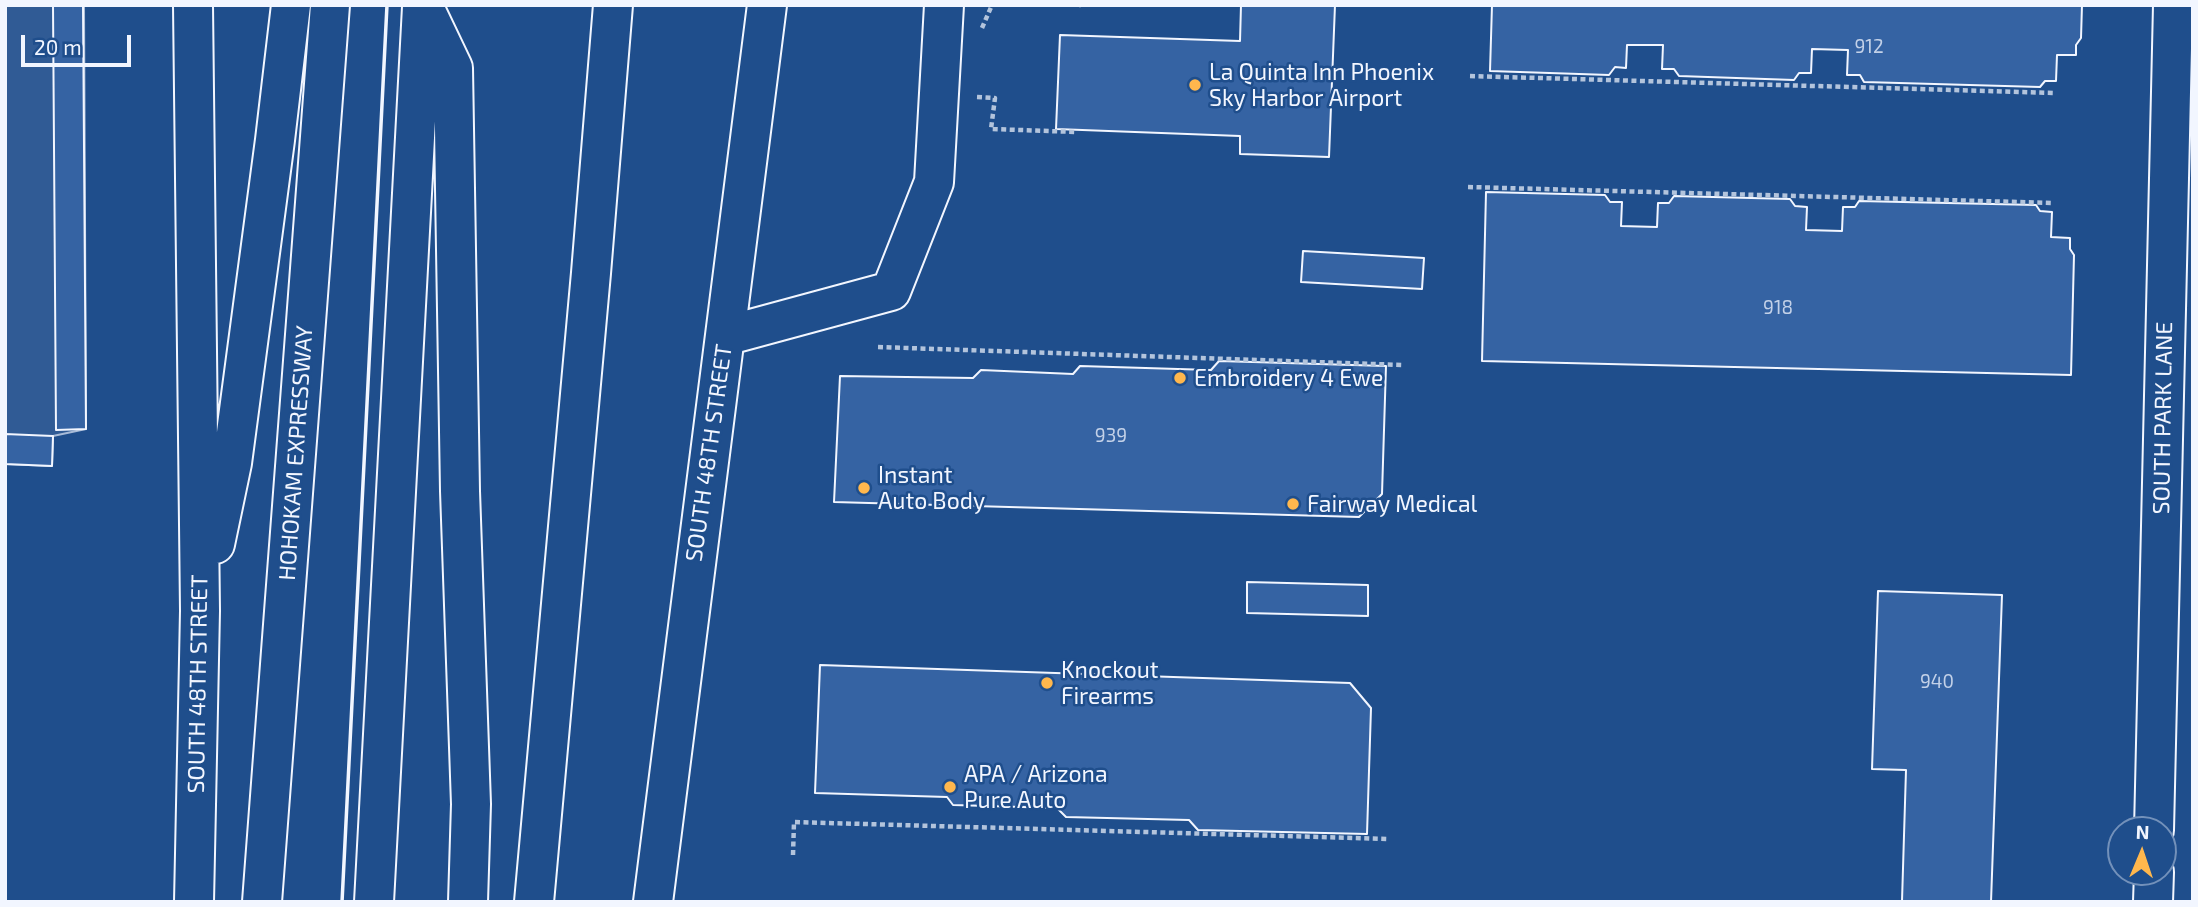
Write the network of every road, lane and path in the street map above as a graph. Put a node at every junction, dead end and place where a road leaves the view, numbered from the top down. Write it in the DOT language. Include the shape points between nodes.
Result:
graph roads {
  1 [pos="192,5"];
  2 [pos="291,5"];
  3 [pos="330,5"];
  4 [pos="423,5"];
  5 [pos="613,5"];
  6 [pos="767,5"];
  7 [pos="944,5"];
  8 [pos="992,5"];
  9 [pos="2173,5"];
  10 [pos="980,33"];
  11 [pos="1470,76"];
  12 [pos="2056,93"];
  13 [pos="971,97"];
  14 [pos="1077,132"];
  15 [pos="1468,187"];
  16 [pos="2054,203"];
  17 [pos="725,336"];
  18 [pos="878,347"];
  19 [pos="1403,365"];
  20 [pos="200,611"];
  21 [pos="2154,816"];
  22 [pos="1389,839"];
  23 [pos="793,855"];
  24 [pos="194,902"];
  25 [pos="262,902"];
  26 [pos="374,902"];
  27 [pos="468,902"];
  28 [pos="534,902"];
  29 [pos="653,902"];
  1 -- 20 [label="main road, SOUTH 48TH STREET"];
  2 -- 20 [label="main road" via="232,463"];
  3 -- 25 [label="main road, HOHOKAM EXPRESSWAY"];
  4 -- 26 [label="main road"];
  4 -- 27 [label="main road" via="453,68 471,804"];
  5 -- 28 [label="main road"];
  6 -- 17 [label="main road, SOUTH 48TH STREET"];
  7 -- 17 [label="main road" via="934,182 891,291"];
  8 -- 10 [label="path"];
  9 -- 21 [label="main road, SOUTH PARK LANE"];
  11 -- 12 [label="path"];
  13 -- 14 [label="path" via="995,98 991,130"];
  15 -- 16 [label="path"];
  17 -- 29 [label="main road, SOUTH 48TH STREET"];
  18 -- 19 [label="path"];
  20 -- 24 [label="main road, SOUTH 48TH STREET"];
  22 -- 23 [label="path" via="794,822"];
}
